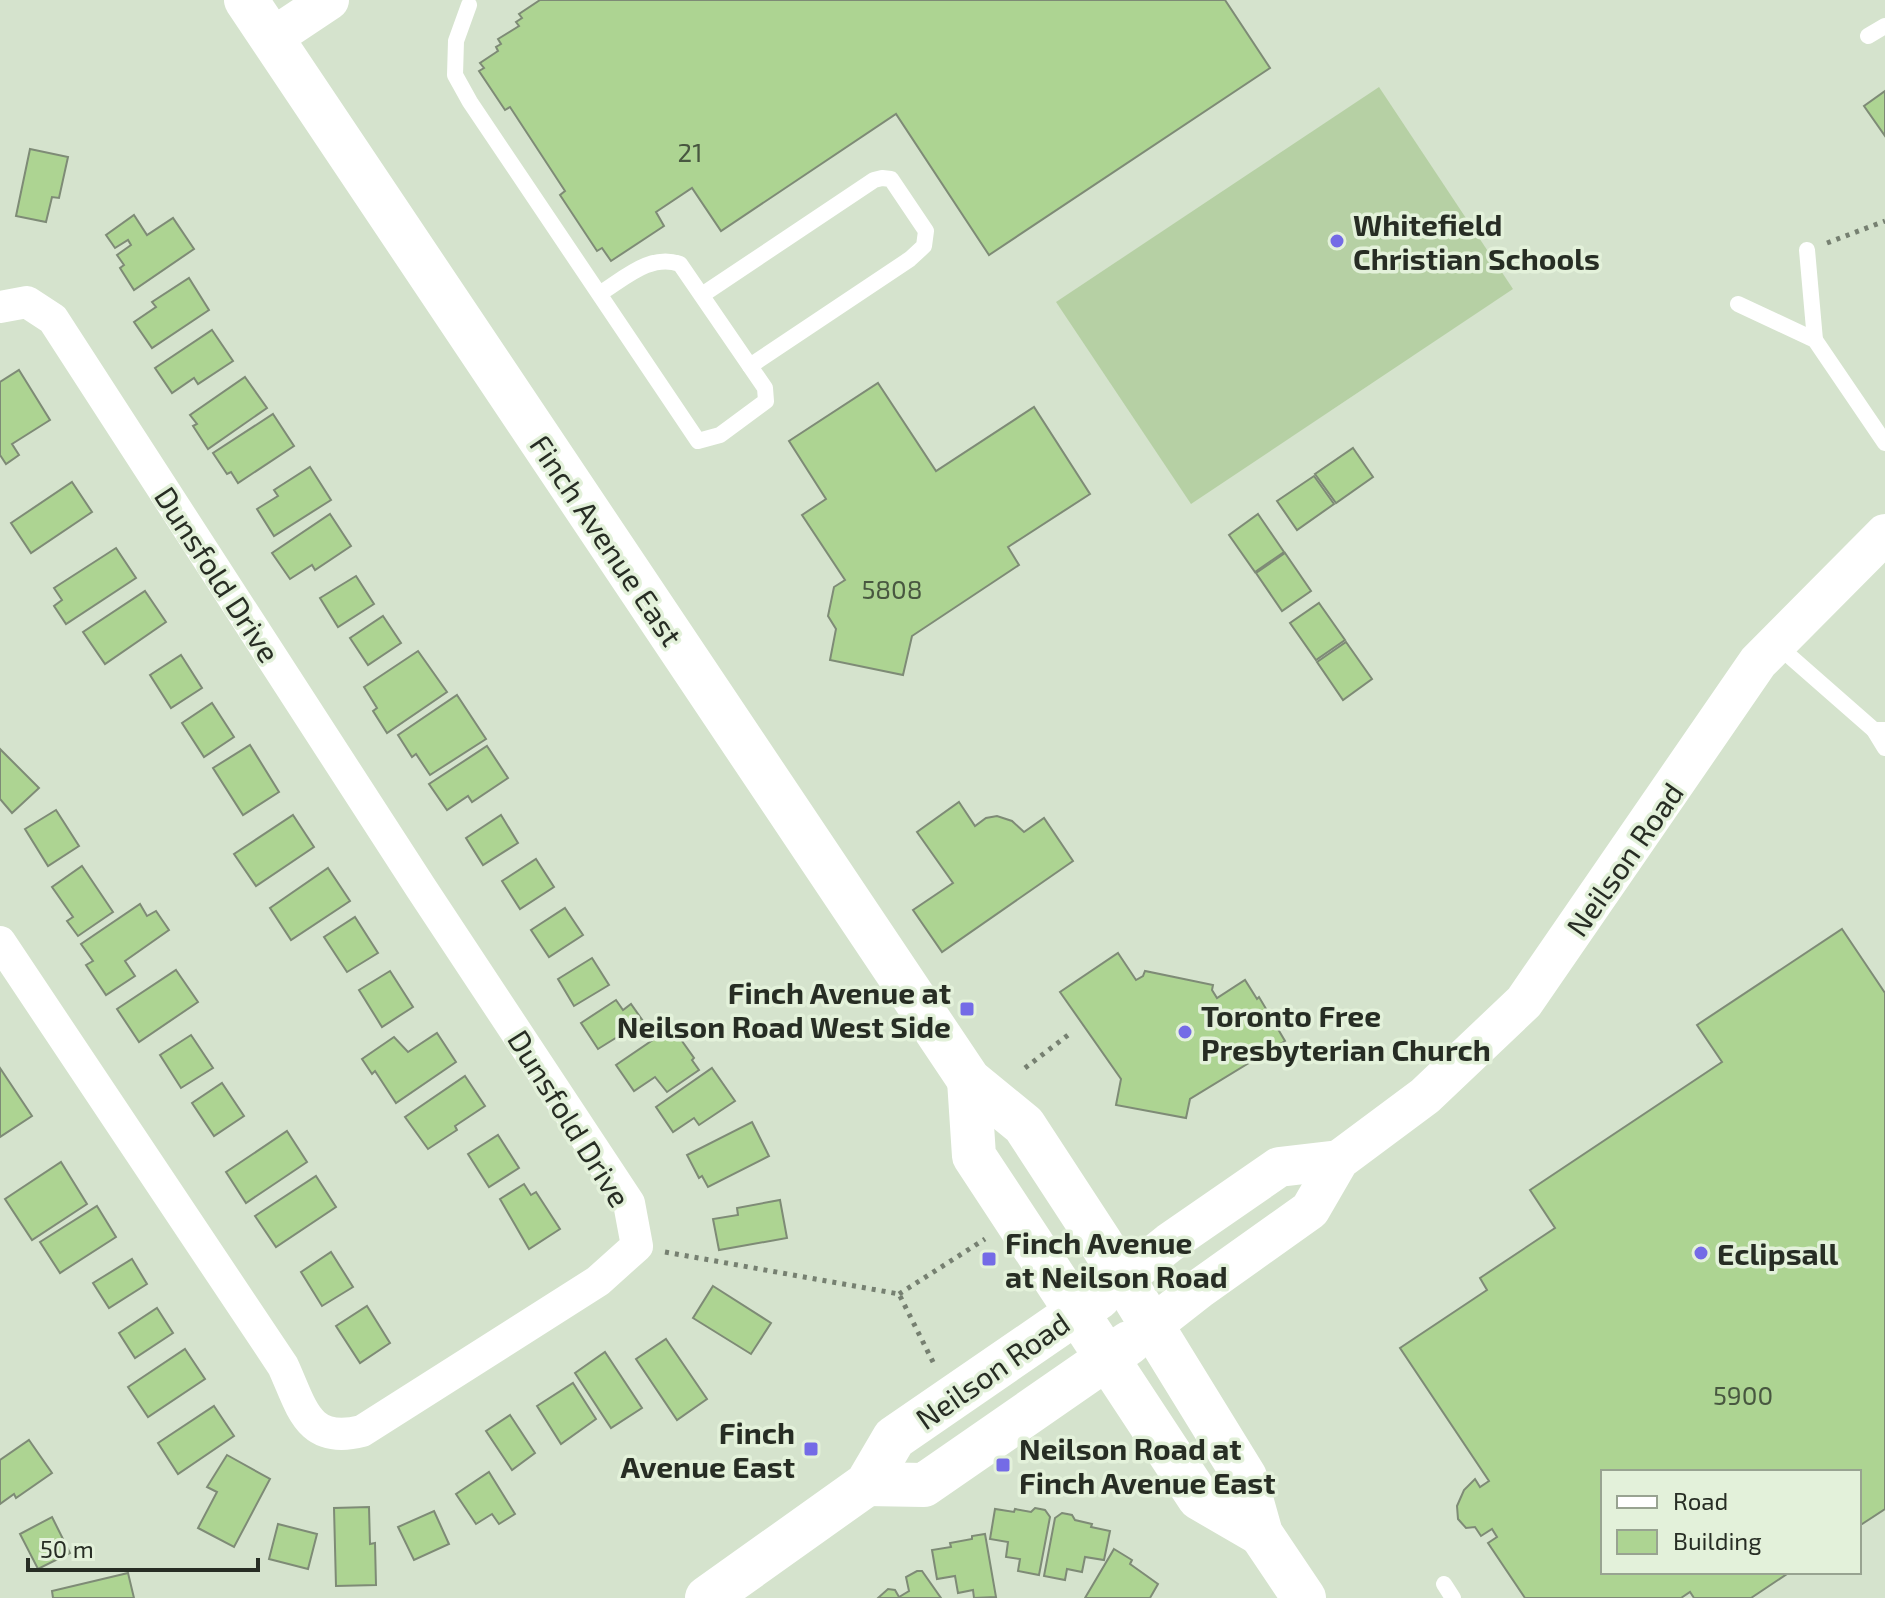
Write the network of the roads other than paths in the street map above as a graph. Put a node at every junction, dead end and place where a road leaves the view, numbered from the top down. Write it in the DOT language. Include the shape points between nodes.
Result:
graph roads {
  1 [pos="246,0"];
  2 [pos="329,0"];
  3 [pos="470,2"];
  4 [pos="1885,26"];
  5 [pos="1868,36"];
  6 [pos="272,38"];
  7 [pos="1807,250"];
  8 [pos="599,294"];
  9 [pos="702,295"];
  10 [pos="1738,304"];
  11 [pos="0,307"];
  12 [pos="1815,340"];
  13 [pos="750,366"];
  14 [pos="1885,443"];
  15 [pos="1885,534"];
  16 [pos="1776,644"];
  17 [pos="1880,730"];
  18 [pos="1885,748"];
  19 [pos="0,942"];
  20 [pos="969,1080"];
  21 [pos="1339,1160"];
  22 [pos="1124,1279"];
  23 [pos="1076,1312"];
  24 [pos="1153,1325"];
  25 [pos="1107,1359"];
  26 [pos="867,1484"];
  27 [pos="1261,1534"];
  28 [pos="707,1598"];
  29 [pos="1304,1598"];
  1 -- 6 [label="main road, Finch Avenue East"];
  2 -- 6 [label="street"];
  3 -- 8 [label="lane" via="456,41 455,75"];
  4 -- 5 [label="lane"];
  6 -- 20 [label="main road, Finch Avenue East"];
  7 -- 12 [label="lane"];
  8 -- 9 [label="lane" via="653,261 667,259 680,264"];
  8 -- 13 [label="lane" via="698,441 720,435 766,401 765,388"];
  9 -- 13 [label="lane"];
  9 -- 13 [label="lane" via="874,180 891,179 926,231 924,246"];
  10 -- 12 [label="lane"];
  11 -- 19 [label="street, Dunsfold Drive" via="27,302 53,319 629,1203 637,1246 598,1281 362,1431 332,1435 319,1429 304,1412 283,1366"];
  12 -- 14 [label="lane"];
  15 -- 16 [label="street, Neilson Road"];
  16 -- 17 [label="lane"];
  16 -- 21 [label="street, Neilson Road" via="1758,662 1524,1002 1425,1096"];
  17 -- 18 [label="lane"];
  20 -- 22 [label="main road, Finch Avenue East" via="1024,1125"];
  20 -- 23 [label="main road, Finch Avenue East" via="974,1156"];
  21 -- 22 [label="street, Neilson Road" via="1279,1167"];
  21 -- 24 [label="street, Neilson Road" via="1310,1210"];
  22 -- 23 [label="main road, Neilson Road"];
  22 -- 24 [label="main road, Finch Avenue East"];
  23 -- 25 [label="main road, Finch Avenue East"];
  23 -- 26 [label="main road, Neilson Road" via="894,1438"];
  24 -- 25 [label="main road, Neilson Road"];
  24 -- 27 [label="main road, Finch Avenue East" via="1245,1477"];
  25 -- 26 [label="main road, Neilson Road" via="924,1485"];
  25 -- 27 [label="main road, Finch Avenue East" via="1199,1498"];
  26 -- 28 [label="main road, Neilson Road"];
  27 -- 29 [label="main road, Finch Avenue East"];
}
